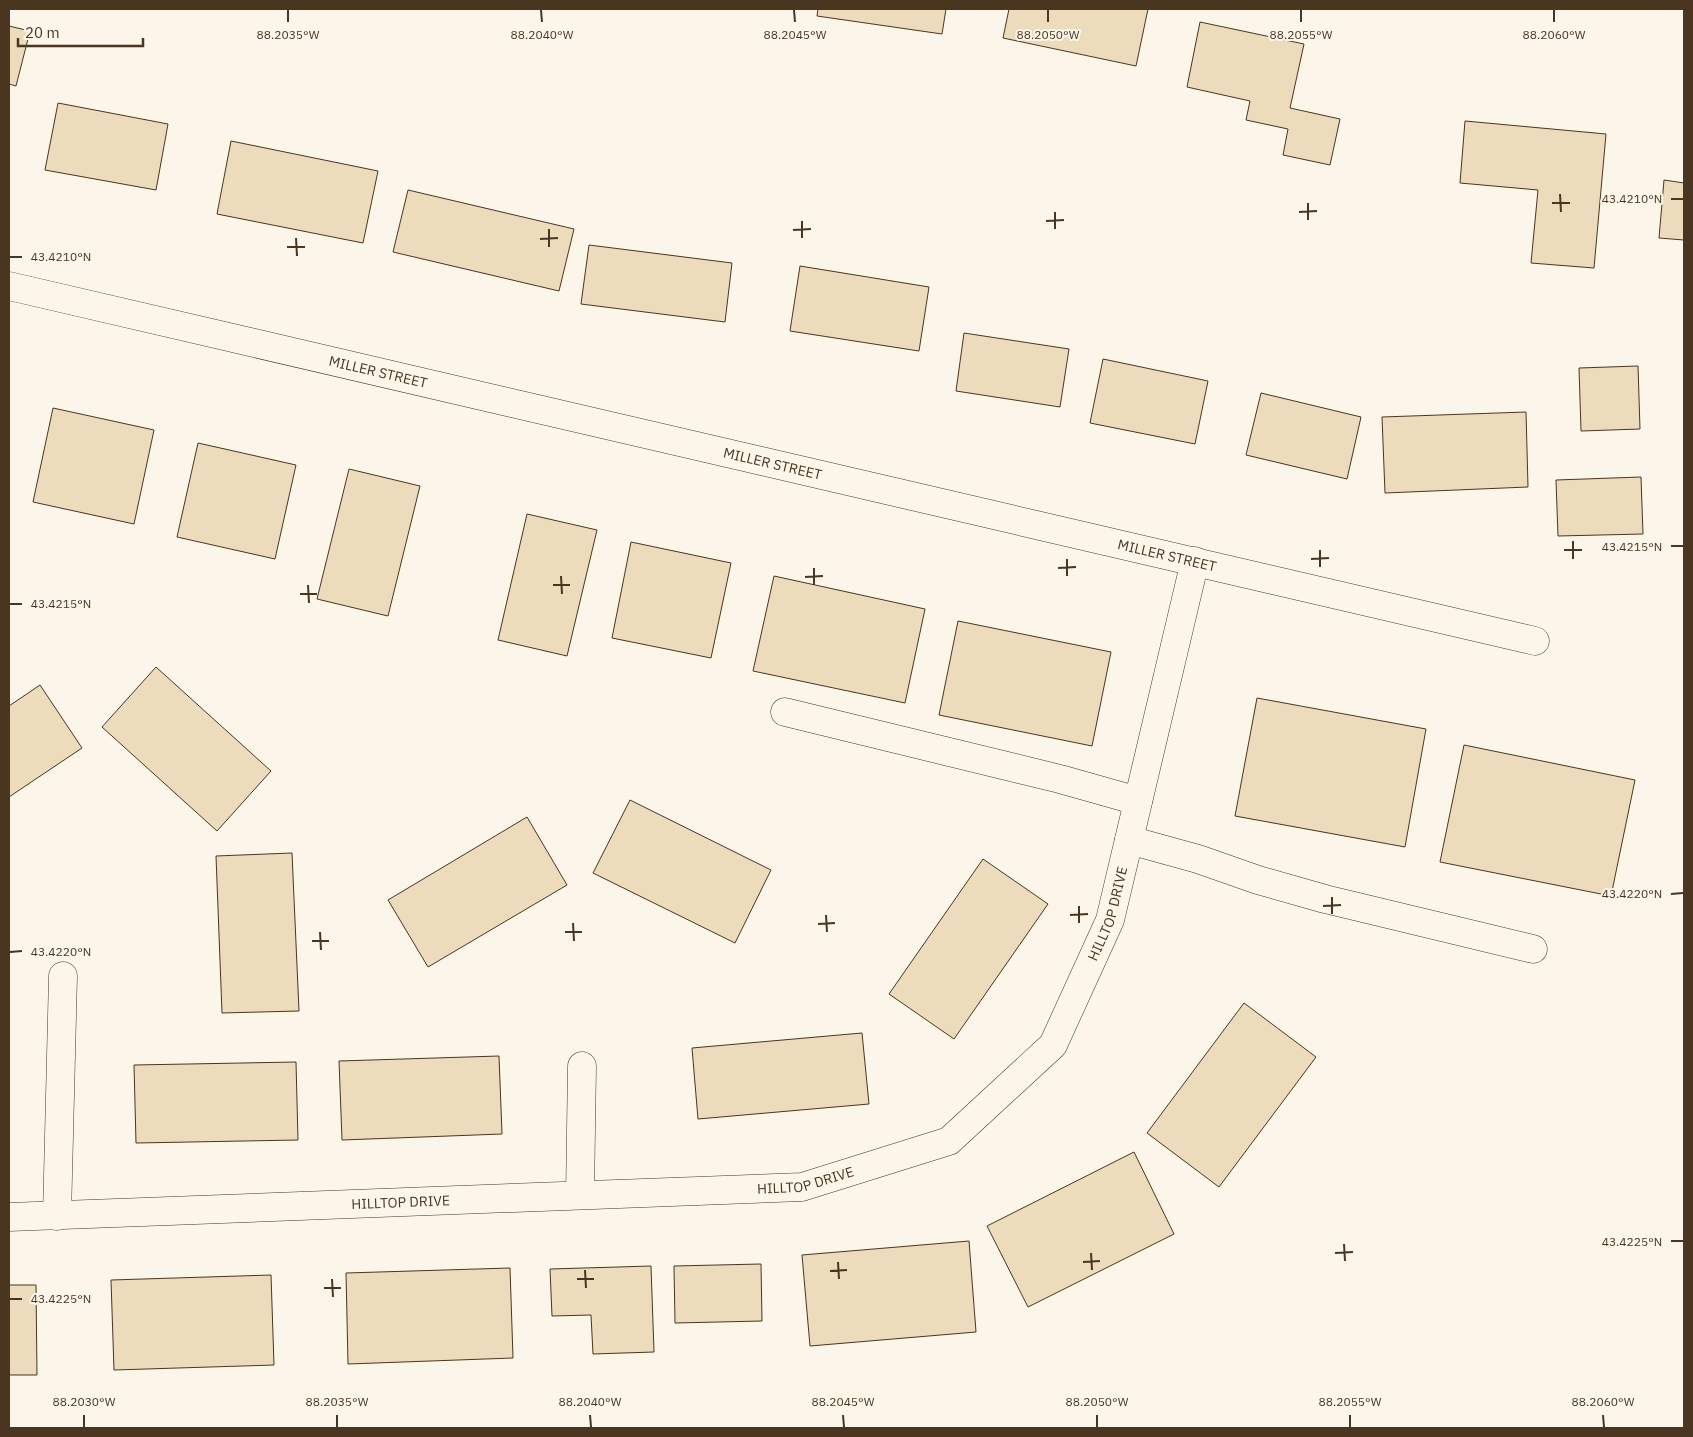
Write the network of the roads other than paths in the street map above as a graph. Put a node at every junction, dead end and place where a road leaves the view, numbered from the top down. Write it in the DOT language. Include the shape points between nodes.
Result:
graph roads {
  1 [pos="9,286"];
  2 [pos="1195,561"];
  3 [pos="1535,641"];
  4 [pos="786,712"];
  5 [pos="1138,801"];
  6 [pos="1129,840"];
  7 [pos="1533,949"];
  8 [pos="63,976"];
  9 [pos="582,1066"];
  10 [pos="580,1195"];
  11 [pos="57,1216"];
  12 [pos="9,1217"];
  1 -- 2 [label="street, MILLER STREET"];
  2 -- 3 [label="street, MILLER STREET"];
  2 -- 5 [label="street, HILLTOP DRIVE"];
  4 -- 5 [label="street"];
  5 -- 6 [label="street, HILLTOP DRIVE"];
  6 -- 7 [label="street" via="1325,899"];
  6 -- 10 [label="street, HILLTOP DRIVE" via="1110,920 1053,1045 949,1141 802,1187"];
  8 -- 11 [label="street"];
  9 -- 10 [label="street"];
  10 -- 11 [label="street, HILLTOP DRIVE"];
  11 -- 12 [label="street, HILLTOP DRIVE"];
}
